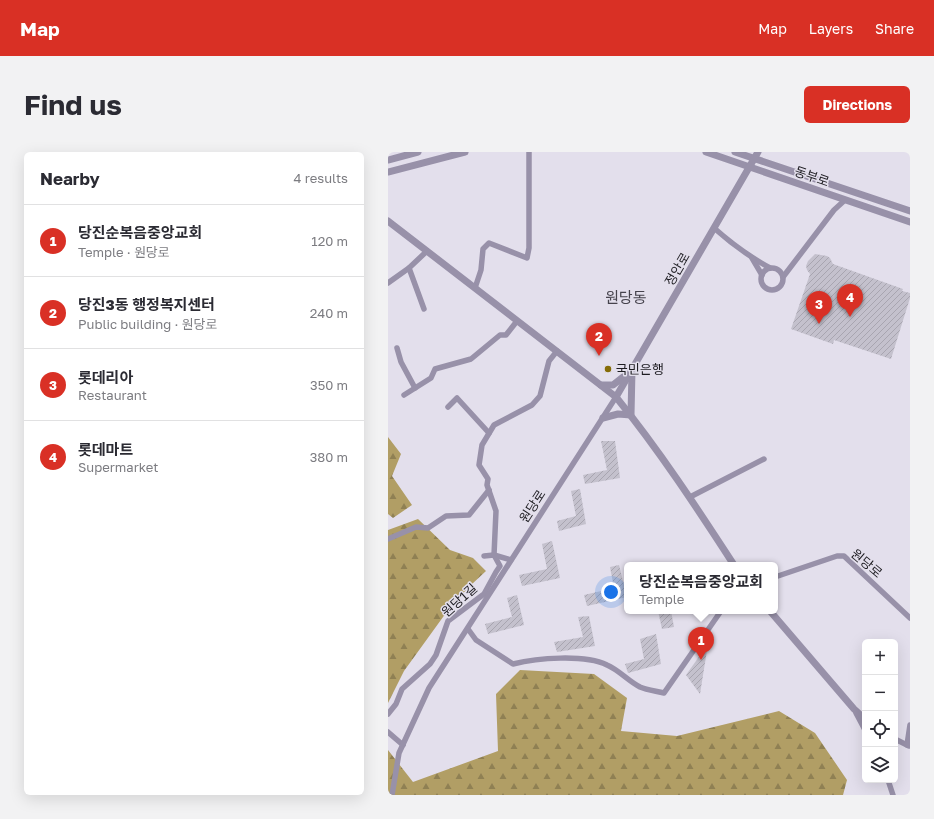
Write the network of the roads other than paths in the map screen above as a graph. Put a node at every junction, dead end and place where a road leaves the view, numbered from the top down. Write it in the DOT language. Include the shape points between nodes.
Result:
graph roads {
  1 [pos="418,152"];
  2 [pos="465,152"];
  3 [pos="529,152"];
  4 [pos="706,152"];
  5 [pos="735,152"];
  6 [pos="756,155"];
  7 [pos="388,160"];
  8 [pos="750,167"];
  9 [pos="388,172"];
  10 [pos="845,200"];
  11 [pos="910,211"];
  12 [pos="388,221"];
  13 [pos="910,222"];
  14 [pos="714,228"];
  15 [pos="427,251"];
  16 [pos="751,258"];
  17 [pos="794,263"];
  18 [pos="409,268"];
  19 [pos="770,268"];
  20 [pos="778,270"];
  21 [pos="762,275"];
  22 [pos="783,277"];
  23 [pos="388,283"];
  24 [pos="475,288"];
  25 [pos="424,309"];
  26 [pos="517,321"];
  27 [pos="397,348"];
  28 [pos="557,351"];
  29 [pos="632,370"];
  30 [pos="601,385"];
  31 [pos="415,388"];
  32 [pos="404,395"];
  33 [pos="616,397"];
  34 [pos="448,407"];
  35 [pos="632,415"];
  36 [pos="603,418"];
  37 [pos="489,433"];
  38 [pos="764,459"];
  39 [pos="489,490"];
  40 [pos="690,497"];
  41 [pos="388,539"];
  42 [pos="494,555"];
  43 [pos="484,556"];
  44 [pos="511,560"];
  45 [pos="732,562"];
  46 [pos="778,576"];
  47 [pos="719,614"];
  48 [pos="773,614"];
  49 [pos="910,618"];
  50 [pos="468,629"];
  51 [pos="854,709"];
  52 [pos="388,714"];
  53 [pos="862,716"];
  54 [pos="862,724"];
  55 [pos="910,725"];
  56 [pos="388,732"];
  57 [pos="898,741"];
  58 [pos="403,744"];
  59 [pos="908,746"];
  60 [pos="890,783"];
  61 [pos="392,795"];
  62 [pos="894,795"];
  1 -- 7 [label="street"];
  2 -- 9 [label="street"];
  3 -- 24 [label="street" via="527,258 489,243 483,249 481,270"];
  4 -- 8 [label="street, 동부로"];
  5 -- 6 [label="street, 동부로"];
  6 -- 8 [label="street, 정안로"];
  6 -- 11 [label="street, 동부로"];
  8 -- 10 [label="street, 동부로"];
  8 -- 14 [label="street, 정안로"];
  10 -- 13 [label="street, 동부로"];
  10 -- 17 [label="street" via="834,210"];
  12 -- 15 [label="street"];
  14 -- 16 [label="street"];
  14 -- 29 [label="street, 정안로"];
  15 -- 18 [label="street"];
  15 -- 24 [label="street"];
  16 -- 19 [label="street"];
  16 -- 21 [label="street"];
  17 -- 20 [label="street"];
  17 -- 22 [label="street"];
  18 -- 23 [label="street"];
  18 -- 25 [label="street"];
  19 -- 20 [label="street"];
  19 -- 21 [label="street"];
  20 -- 22 [label="street"];
  21 -- 22 [label="street" via="763,285 768,289 778,288"];
  24 -- 26 [label="street"];
  26 -- 28 [label="street"];
  26 -- 31 [label="street" via="506,335 500,335 471,359 435,369 431,378"];
  27 -- 31 [label="street" via="401,362"];
  28 -- 30 [label="street"];
  28 -- 37 [label="street, 원당1길" via="549,361 540,396 532,405 494,426"];
  29 -- 30 [label="street" via="613,385"];
  29 -- 33 [label="street, 정안로"];
  29 -- 35 [label="street"];
  30 -- 33 [label="street"];
  31 -- 32 [label="street"];
  33 -- 35 [label="street"];
  33 -- 36 [label="street, 원당로"];
  34 -- 37 [label="street" via="457,398"];
  35 -- 36 [label="street" via="618,414"];
  35 -- 40 [label="street"];
  36 -- 44 [label="street, 원당로"];
  37 -- 39 [label="street, 원당1길" via="482,444 479,465 488,479"];
  38 -- 40 [label="street"];
  39 -- 41 [label="street" via="469,515 446,516 428,528 416,527"];
  39 -- 42 [label="street, 원당1길" via="496,511"];
  40 -- 45 [label="street"];
  42 -- 43 [label="street"];
  42 -- 44 [label="street"];
  42 -- 52 [label="street, 원당1길" via="500,566 484,594 448,621 436,656 402,689 396,704"];
  44 -- 50 [label="street, 원당로"];
  46 -- 49 [label="street, 원당로" via="837,556 844,556"];
  47 -- 50 [label="street" via="664,693 639,686 607,665 594,661 571,658 526,660 513,664 476,640"];
  48 -- 51 [label="street"];
  50 -- 58 [label="street, 원당로" via="429,688"];
  51 -- 53 [label="street"];
  51 -- 54 [label="street"];
  55 -- 59 [label="street"];
  56 -- 58 [label="street"];
  57 -- 59 [label="street"];
  58 -- 61 [label="street, 원당로" via="399,753"];
  60 -- 62 [label="street"];
}
